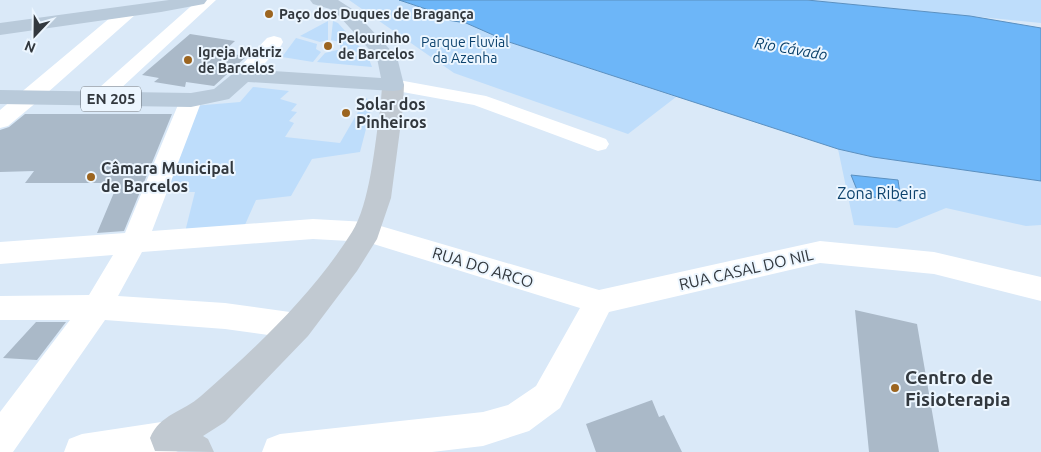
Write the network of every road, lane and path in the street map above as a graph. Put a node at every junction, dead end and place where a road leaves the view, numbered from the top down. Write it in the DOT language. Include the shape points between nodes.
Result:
graph roads {
  1 [pos="198,0"];
  2 [pos="208,0"];
  3 [pos="330,2"];
  4 [pos="161,7"];
  5 [pos="129,11"];
  6 [pos="180,25"];
  7 [pos="0,29"];
  8 [pos="274,42"];
  9 [pos="243,75"];
  10 [pos="393,84"];
  11 [pos="0,97"];
  12 [pos="31,97"];
  13 [pos="98,99"];
  14 [pos="191,100"];
  15 [pos="0,121"];
  16 [pos="598,144"];
  17 [pos="367,232"];
  18 [pos="134,243"];
  19 [pos="0,253"];
  20 [pos="1041,289"];
  21 [pos="599,302"];
  22 [pos="97,307"];
  23 [pos="0,308"];
  24 [pos="297,326"];
  25 [pos="11,411"];
  26 [pos="0,441"];
  27 [pos="181,445"];
  28 [pos="82,452"];
  29 [pos="280,452"];
  1 -- 4 [label="main road"];
  2 -- 6 [label="street"];
  3 -- 10 [label="main road" via="387,57"];
  4 -- 5 [label="main road"];
  4 -- 6 [label="street" via="179,16"];
  5 -- 7 [label="main road"];
  5 -- 12 [label="street"];
  6 -- 13 [label="street"];
  8 -- 9 [label="street"];
  9 -- 10 [label="main road"];
  9 -- 14 [label="main road, EN 205" via="221,94"];
  10 -- 16 [label="street" via="479,100"];
  10 -- 17 [label="street" via="378,198"];
  11 -- 12 [label="main road, EN 205"];
  12 -- 13 [label="main road, EN 205"];
  12 -- 15 [label="street"];
  13 -- 14 [label="main road, EN 205"];
  14 -- 18 [label="street"];
  17 -- 18 [label="street, RUA DO ARCO" via="313,229"];
  17 -- 21 [label="street, RUA DO ARCO"];
  17 -- 24 [label="street" via="348,263"];
  18 -- 19 [label="street, RUA DO ARCO"];
  18 -- 22 [label="street"];
  20 -- 21 [label="street, RUA CASAL DO NIL" via="934,263 820,252"];
  21 -- 29 [label="street" via="548,397 517,419 483,429"];
  22 -- 23 [label="street"];
  22 -- 24 [label="street" via="225,316"];
  22 -- 25 [label="street"];
  24 -- 27 [label="street"];
  25 -- 26 [label="street"];
  27 -- 28 [label="street" via="146,443"];
}
